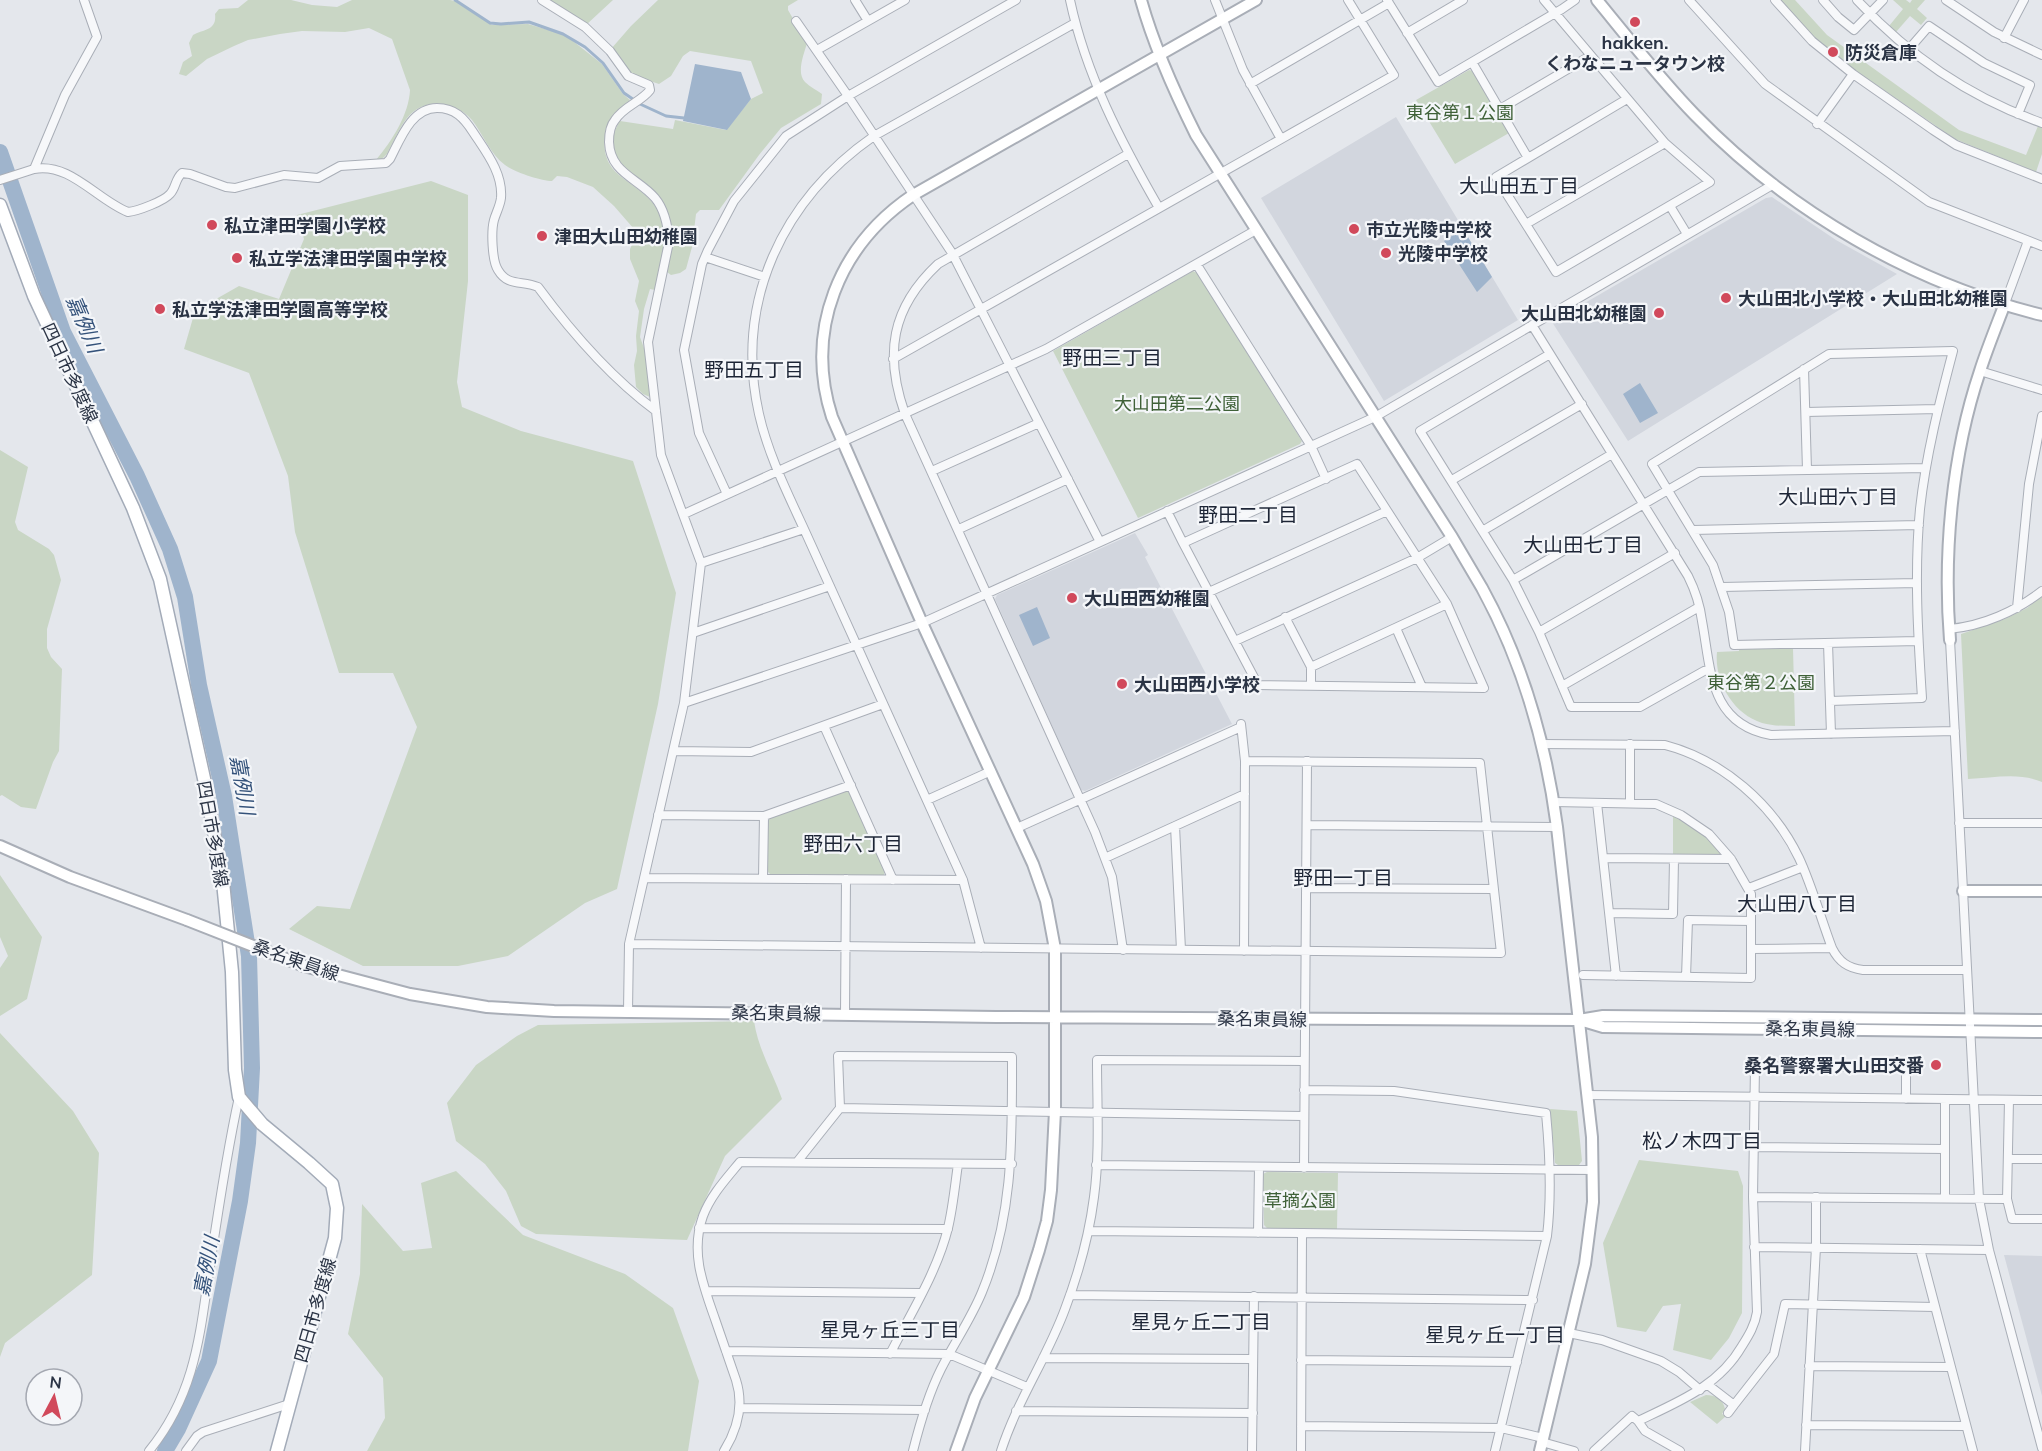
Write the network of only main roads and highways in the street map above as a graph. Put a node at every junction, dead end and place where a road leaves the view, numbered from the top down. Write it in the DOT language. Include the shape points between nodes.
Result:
graph roads {
  1 [pos="0,205"];
  2 [pos="277,1451"];
  1 -- 2 [label="main road, 四日市多度線" via="34,296 133,508 160,579 223,882 239,1097 262,1124 332,1184 337,1208 335,1238"];
}
